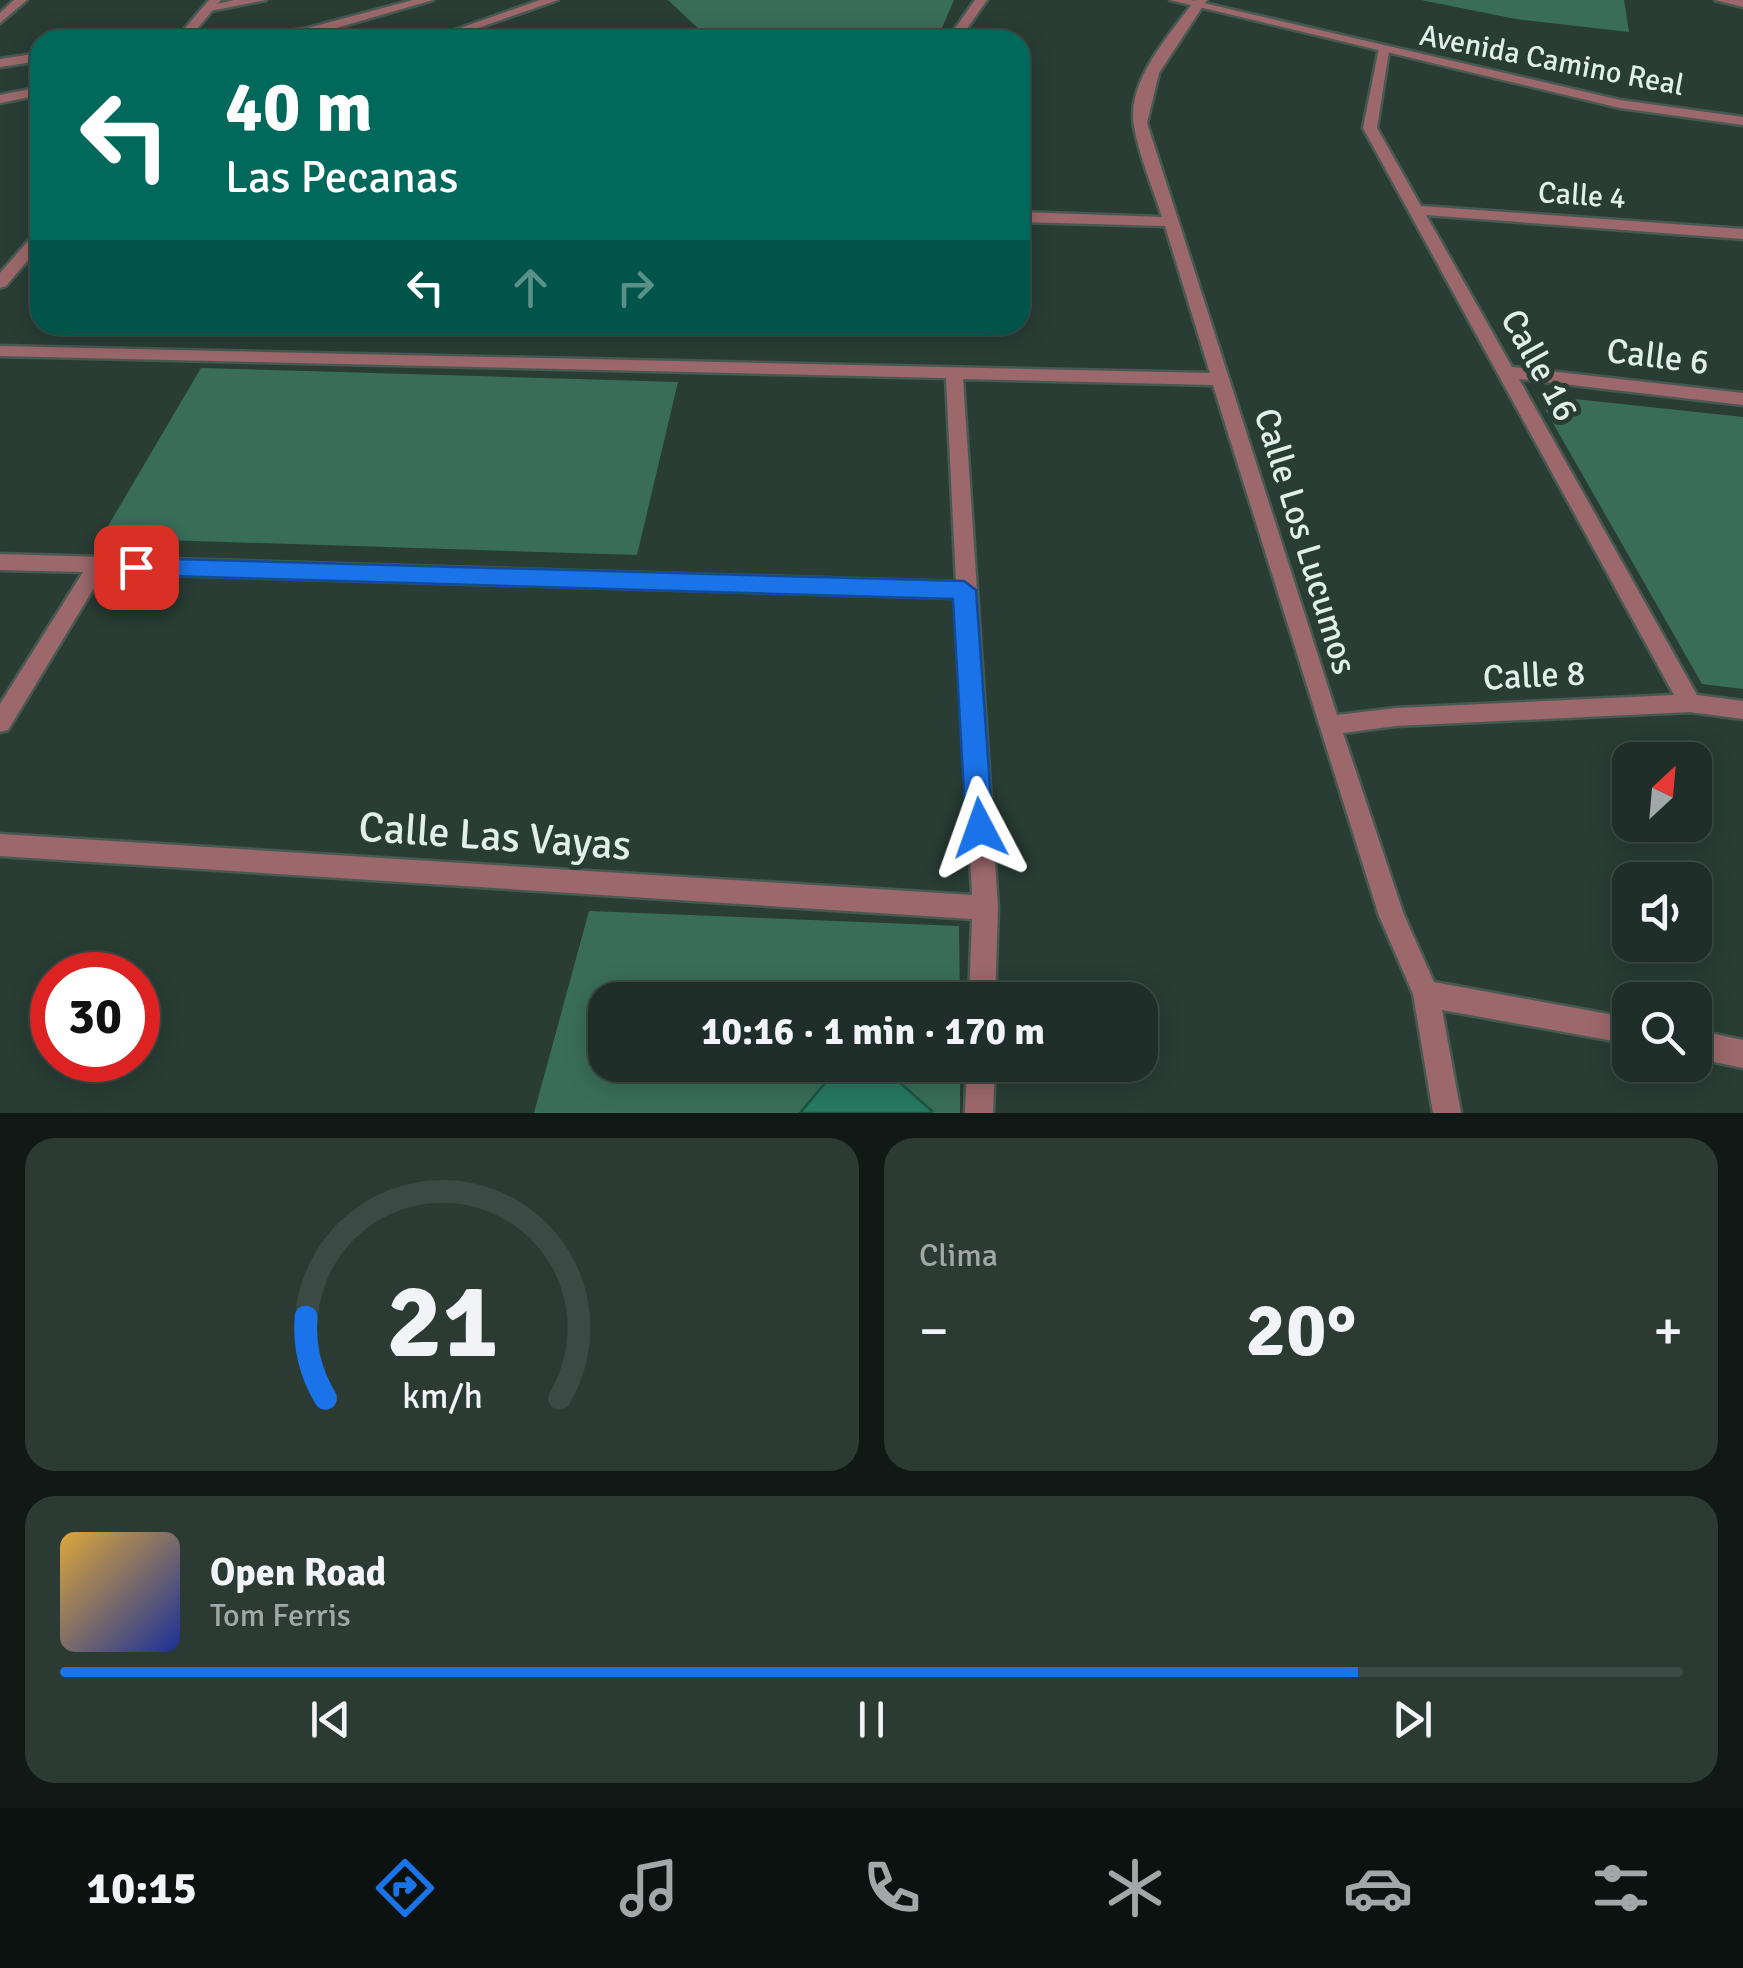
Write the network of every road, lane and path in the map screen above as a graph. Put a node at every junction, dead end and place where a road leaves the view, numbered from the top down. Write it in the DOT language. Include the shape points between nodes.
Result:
graph roads {
  1 [pos="21,0"];
  2 [pos="260,0"];
  3 [pos="428,0"];
  4 [pos="552,0"];
  5 [pos="981,0"];
  6 [pos="1176,0"];
  7 [pos="1720,0"];
  8 [pos="1743,2"];
  9 [pos="213,3"];
  10 [pos="1200,3"];
  11 [pos="0,19"];
  12 [pos="190,30"];
  13 [pos="317,30"];
  14 [pos="462,30"];
  15 [pos="960,30"];
  16 [pos="1382,51"];
  17 [pos="30,58"];
  18 [pos="0,63"];
  19 [pos="30,93"];
  20 [pos="0,99"];
  21 [pos="1743,122"];
  22 [pos="1416,210"];
  23 [pos="1030,217"];
  24 [pos="1173,222"];
  25 [pos="1743,234"];
  26 [pos="30,248"];
  27 [pos="0,283"];
  28 [pos="0,351"];
  29 [pos="954,371"];
  30 [pos="1506,372"];
  31 [pos="1222,379"];
  32 [pos="1743,399"];
  33 [pos="0,562"];
  34 [pos="97,566"];
  35 [pos="964,590"];
  36 [pos="1690,703"];
  37 [pos="1743,710"];
  38 [pos="0,723"];
  39 [pos="1329,725"];
  40 [pos="0,845"];
  41 [pos="985,908"];
  42 [pos="983,982"];
  43 [pos="1426,994"];
  44 [pos="1612,1029"];
  45 [pos="1712,1048"];
  46 [pos="1743,1054"];
  47 [pos="980,1082"];
  48 [pos="979,1113"];
  49 [pos="1447,1113"];
  1 -- 11 [label="street"];
  2 -- 9 [label="street"];
  3 -- 13 [label="street"];
  4 -- 14 [label="street"];
  5 -- 15 [label="street"];
  6 -- 10 [label="street, Avenida Camino Real"];
  7 -- 8 [label="street"];
  9 -- 12 [label="street"];
  10 -- 16 [label="street, Avenida Camino Real"];
  10 -- 24 [label="street, Calle Los Lucumos" via="1141,96 1140,124"];
  16 -- 21 [label="street, Avenida Camino Real" via="1620,104"];
  16 -- 22 [label="street, Calle 16" via="1370,128"];
  17 -- 18 [label="street"];
  19 -- 20 [label="street"];
  22 -- 25 [label="street, Calle 4"];
  22 -- 30 [label="street, Calle 16"];
  23 -- 24 [label="street"];
  24 -- 31 [label="street, Calle Los Lucumos"];
  26 -- 27 [label="street"];
  28 -- 29 [label="street"];
  29 -- 31 [label="street"];
  29 -- 35 [label="street"];
  30 -- 32 [label="street, Calle 6"];
  30 -- 36 [label="street, Calle 16"];
  31 -- 39 [label="street, Calle Los Lucumos"];
  33 -- 34 [label="street"];
  34 -- 35 [label="street"];
  34 -- 38 [label="street"];
  35 -- 41 [label="street"];
  36 -- 37 [label="street, Calle 8"];
  36 -- 39 [label="street, Calle 8"];
  39 -- 43 [label="street, Calle Los Lucumos" via="1392,916"];
  40 -- 41 [label="street, Calle Las Vayas"];
  41 -- 42 [label="street"];
  43 -- 44 [label="street"];
  43 -- 49 [label="street, Calle Los Lucumos"];
  45 -- 46 [label="street"];
  47 -- 48 [label="street"];
}
